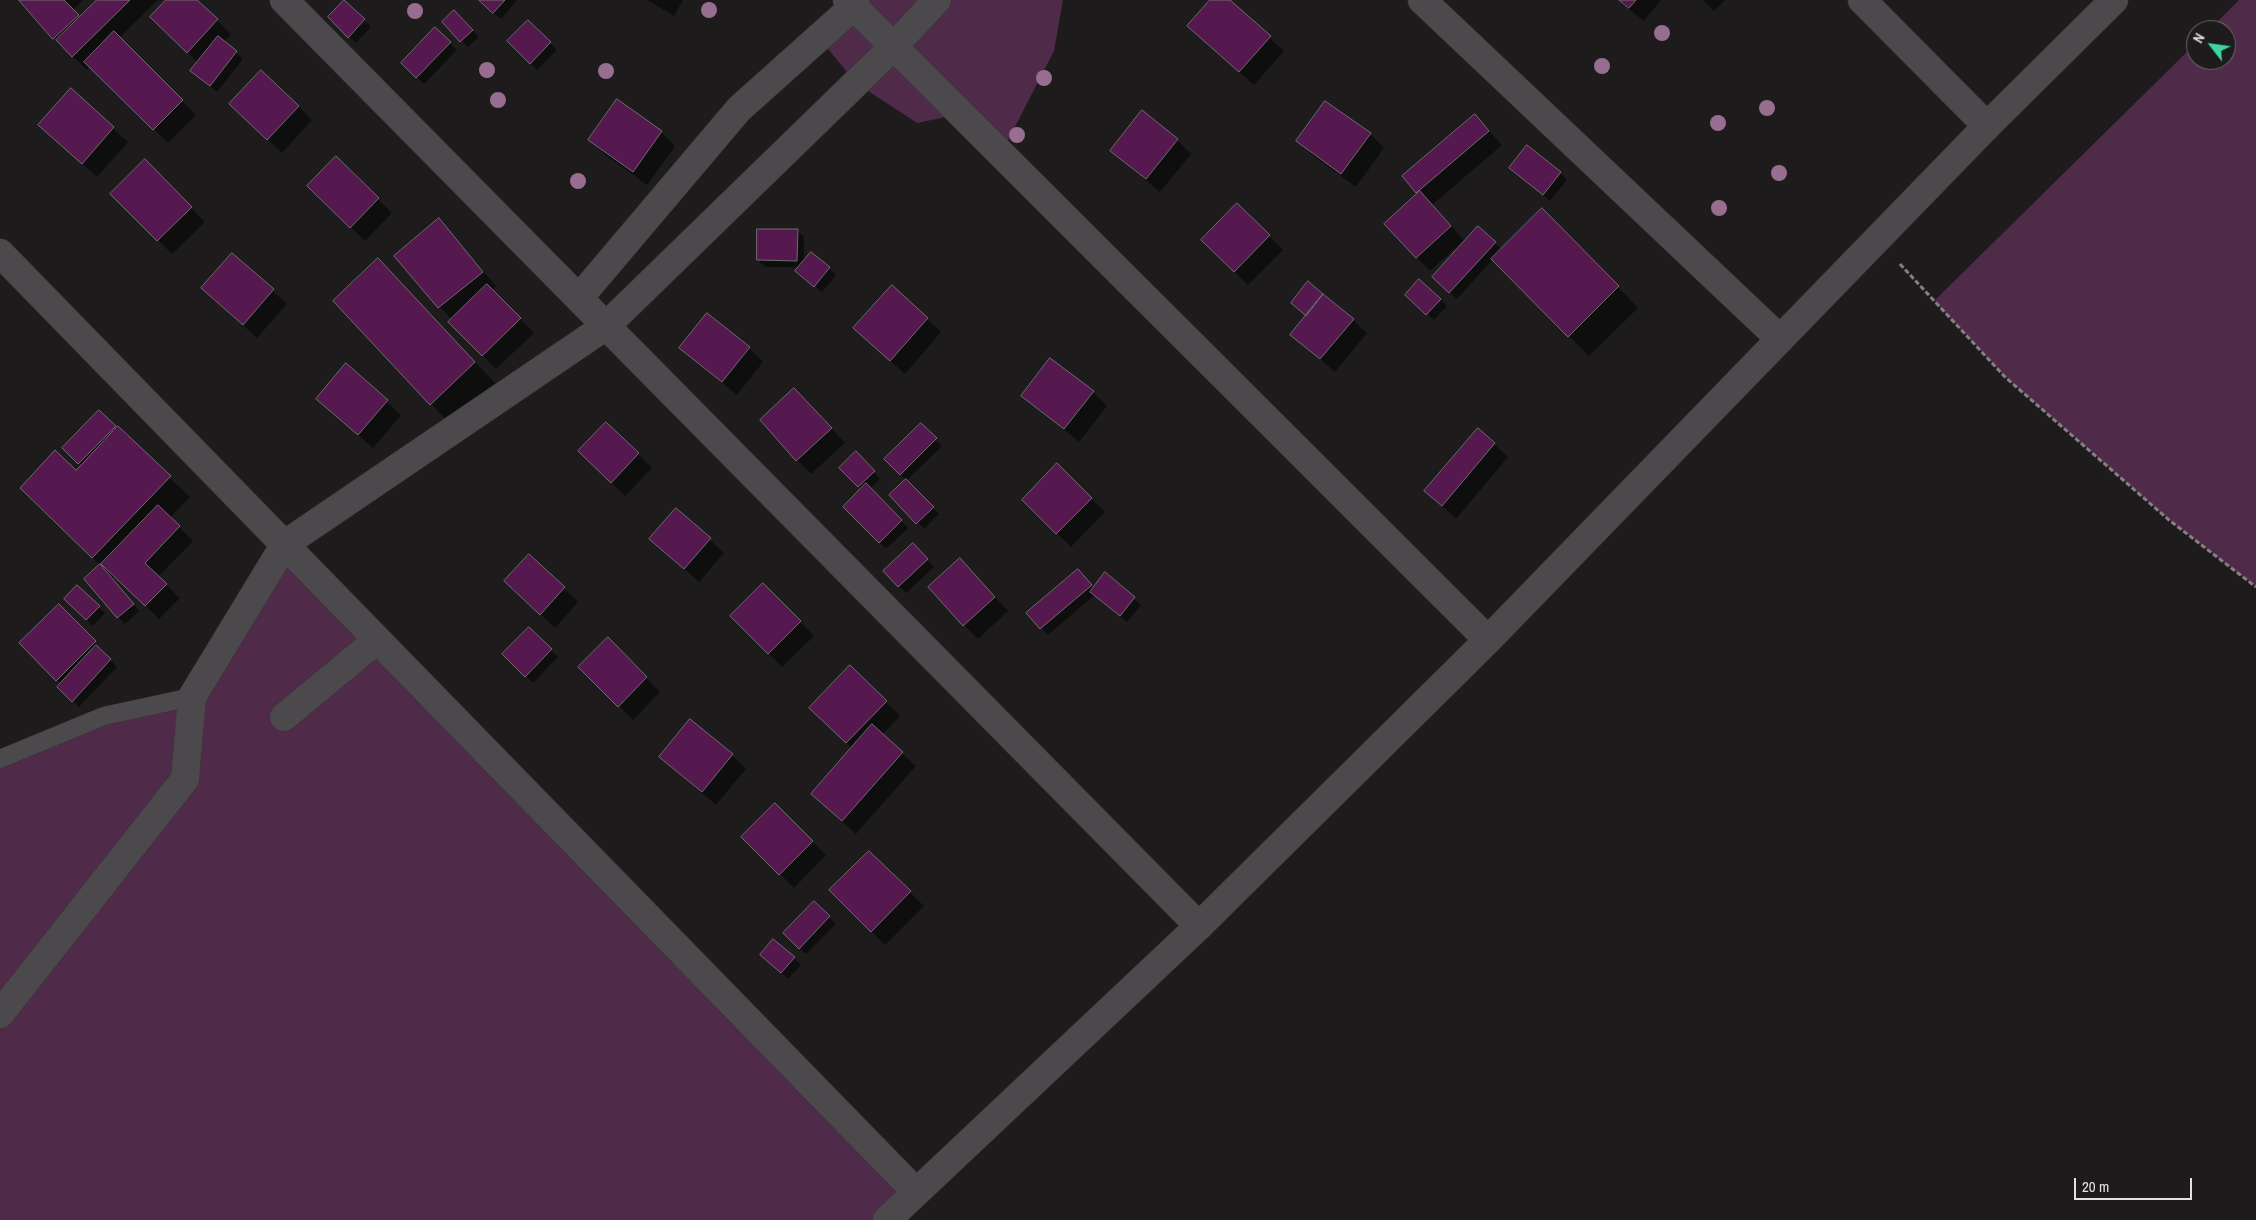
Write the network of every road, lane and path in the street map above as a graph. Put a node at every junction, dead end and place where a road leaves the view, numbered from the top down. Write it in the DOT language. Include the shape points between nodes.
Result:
graph roads {
  1 [pos="284,0"];
  2 [pos="937,0"];
  3 [pos="1422,0"];
  4 [pos="1862,0"];
  5 [pos="2114,0"];
  6 [pos="852,2"];
  7 [pos="893,47"];
  8 [pos="1987,126"];
  9 [pos="1878,239"];
  10 [pos="0,253"];
  11 [pos="579,298"];
  12 [pos="606,326"];
  13 [pos="1780,339"];
  14 [pos="285,544"];
  15 [pos="2256,587"];
  16 [pos="377,640"];
  17 [pos="1488,640"];
  18 [pos="192,697"];
  19 [pos="284,717"];
  20 [pos="0,759"];
  21 [pos="1199,926"];
  22 [pos="0,1014"];
  23 [pos="916,1192"];
  24 [pos="887,1220"];
  1 -- 11 [label="street"];
  2 -- 7 [label="street"];
  3 -- 13 [label="street"];
  4 -- 8 [label="street"];
  5 -- 8 [label="street"];
  6 -- 7 [label="street"];
  6 -- 11 [label="street" via="739,109"];
  7 -- 12 [label="street"];
  7 -- 17 [label="street"];
  8 -- 9 [label="street"];
  9 -- 13 [label="street"];
  9 -- 15 [label="path" via="2005,377 2169,520"];
  10 -- 14 [label="street"];
  11 -- 12 [label="street"];
  12 -- 14 [label="street"];
  12 -- 21 [label="street"];
  13 -- 17 [label="street"];
  14 -- 16 [label="street"];
  14 -- 18 [label="street"];
  16 -- 19 [label="street"];
  16 -- 23 [label="street"];
  17 -- 21 [label="street"];
  18 -- 20 [label="lane" via="104,716"];
  18 -- 22 [label="street" via="185,779"];
  21 -- 23 [label="street"];
  23 -- 24 [label="street"];
}
